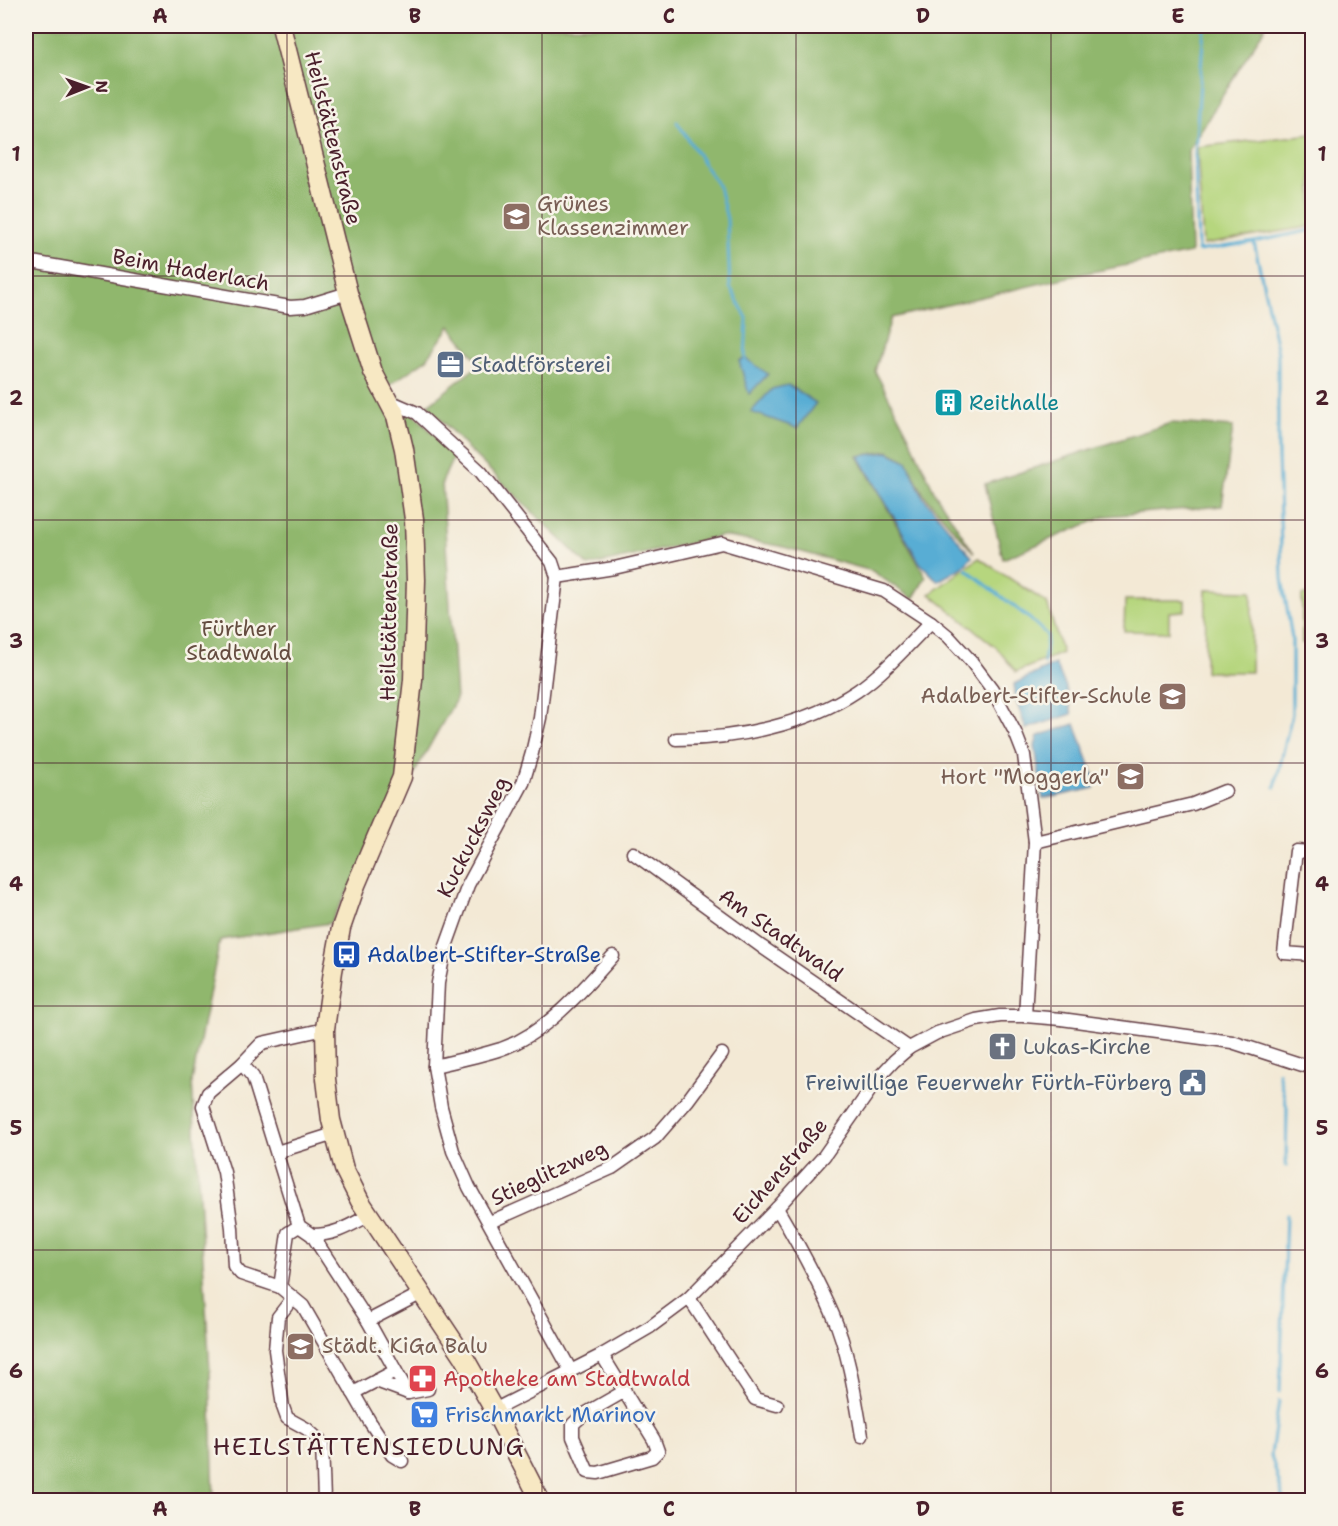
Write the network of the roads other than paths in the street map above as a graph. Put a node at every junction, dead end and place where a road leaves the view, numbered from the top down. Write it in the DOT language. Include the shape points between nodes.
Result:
graph roads {
  1 [pos="281,26"];
  2 [pos="26,261"];
  3 [pos="348,293"];
  4 [pos="389,401"];
  5 [pos="557,578"];
  6 [pos="931,622"];
  7 [pos="676,739"];
  8 [pos="1225,791"];
  9 [pos="1035,842"];
  10 [pos="1312,852"];
  11 [pos="633,853"];
  12 [pos="1312,955"];
  13 [pos="613,956"];
  14 [pos="1025,1016"];
  15 [pos="325,1029"];
  16 [pos="909,1048"];
  17 [pos="722,1054"];
  18 [pos="242,1064"];
  19 [pos="434,1066"];
  20 [pos="1312,1068"];
  21 [pos="334,1134"];
  22 [pos="277,1152"];
  23 [pos="777,1208"];
  24 [pos="368,1216"];
  25 [pos="490,1222"];
  26 [pos="299,1226"];
  27 [pos="312,1235"];
  28 [pos="280,1287"];
  29 [pos="422,1293"];
  30 [pos="689,1298"];
  31 [pos="292,1299"];
  32 [pos="368,1321"];
  33 [pos="602,1355"];
  34 [pos="395,1371"];
  35 [pos="571,1371"];
  36 [pos="376,1381"];
  37 [pos="428,1389"];
  38 [pos="625,1391"];
  39 [pos="353,1393"];
  40 [pos="408,1393"];
  41 [pos="777,1405"];
  42 [pos="494,1410"];
  43 [pos="862,1436"];
  44 [pos="402,1461"];
  45 [pos="324,1500"];
  46 [pos="540,1500"];
  1 -- 3 [label="street, Heilstättenstraße"];
  2 -- 3 [label="street, Beim Haderlach" via="290,307"];
  3 -- 4 [label="street, Heilstättenstraße" via="373,372"];
  4 -- 5 [label="street" via="417,413 481,472 552,562"];
  4 -- 15 [label="street, Heilstättenstraße" via="404,449 414,519 413,680 402,777 341,928"];
  5 -- 6 [label="street" via="722,543 884,591"];
  5 -- 19 [label="street, Kuckucksweg" via="532,753 523,783 468,885 445,949 438,983"];
  6 -- 7 [label="street" via="885,669 856,692 826,708 731,736"];
  6 -- 9 [label="street" via="948,636 992,689 1015,732 1024,755"];
  8 -- 9 [label="street" via="1193,804"];
  9 -- 14 [label="street"];
  10 -- 12 [label="street" via="1296,851 1284,953"];
  11 -- 16 [label="street, Am Stadtwald"];
  13 -- 19 [label="street" via="573,1001 538,1029 503,1048"];
  14 -- 16 [label="street, Eichenstraße" via="976,1020 937,1033"];
  14 -- 20 [label="street, Eichenstraße" via="1232,1042"];
  15 -- 18 [label="street" via="262,1043"];
  15 -- 21 [label="street, Heilstättenstraße" via="326,1079"];
  16 -- 23 [label="street, Eichenstraße" via="880,1076 824,1156"];
  17 -- 25 [label="street, Stieglitzweg" via="655,1138 612,1168"];
  18 -- 22 [label="street" via="253,1077"];
  18 -- 28 [label="street" via="208,1094 202,1106 225,1172 234,1266 241,1274"];
  19 -- 25 [label="street, Kuckucksweg" via="453,1151"];
  21 -- 22 [label="street"];
  21 -- 24 [label="street, Heilstättenstraße" via="345,1169"];
  22 -- 26 [label="street"];
  23 -- 30 [label="street, Eichenstraße"];
  23 -- 43 [label="street" via="833,1315 846,1355"];
  24 -- 27 [label="street" via="342,1231"];
  24 -- 29 [label="street, Heilstättenstraße"];
  25 -- 35 [label="street, Kuckucksweg"];
  26 -- 27 [label="street"];
  26 -- 28 [label="street" via="288,1233"];
  27 -- 32 [label="street"];
  28 -- 31 [label="street"];
  29 -- 32 [label="street"];
  29 -- 42 [label="street, Heilstättenstraße"];
  30 -- 33 [label="street, Eichenstraße"];
  30 -- 41 [label="street" via="755,1400"];
  31 -- 39 [label="street" via="303,1306"];
  31 -- 45 [label="street" via="278,1317 275,1350 283,1407 287,1418 322,1443"];
  32 -- 34 [label="street"];
  33 -- 35 [label="street, Eichenstraße"];
  33 -- 38 [label="street"];
  34 -- 36 [label="street"];
  34 -- 40 [label="street"];
  35 -- 42 [label="street, Eichenstraße"];
  36 -- 39 [label="street"];
  36 -- 40 [label="street"];
  37 -- 40 [label="street"];
  38 -- 38 [label="street" via="573,1424 573,1437 588,1472 598,1473 652,1457 658,1450"];
  39 -- 44 [label="street" via="392,1455"];
  42 -- 46 [label="street, Heilstättenstraße"];
}
